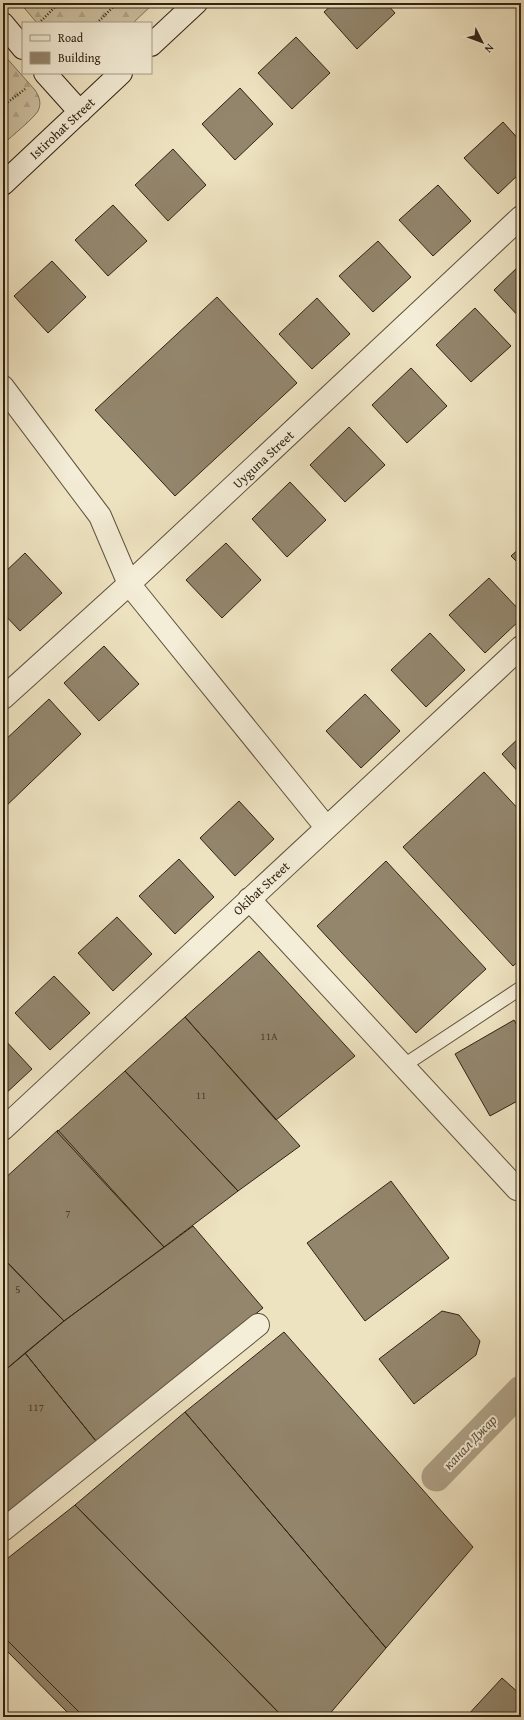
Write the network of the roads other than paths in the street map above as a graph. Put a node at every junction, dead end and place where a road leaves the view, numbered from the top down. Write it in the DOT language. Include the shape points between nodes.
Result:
graph roads {
  1 [pos="196,3"];
  2 [pos="3,24"];
  3 [pos="152,44"];
  4 [pos="22,47"];
  5 [pos="46,74"];
  6 [pos="120,74"];
  7 [pos="80,112"];
  8 [pos="3,184"];
  9 [pos="521,217"];
  10 [pos="3,387"];
  11 [pos="129,584"];
  12 [pos="521,647"];
  13 [pos="3,698"];
  14 [pos="326,827"];
  15 [pos="249,899"];
  16 [pos="521,988"];
  17 [pos="403,1066"];
  18 [pos="3,1130"];
  19 [pos="517,1189"];
  20 [pos="258,1325"];
  21 [pos="3,1530"];
  1 -- 3 [label="street"];
  2 -- 4 [label="street"];
  5 -- 7 [label="street"];
  6 -- 7 [label="street, Istirohat Street"];
  7 -- 8 [label="street, Istirohat Street"];
  9 -- 11 [label="street, Uyguna Street"];
  10 -- 11 [label="street" via="100,516"];
  11 -- 13 [label="street, Uyguna Street"];
  11 -- 14 [label="street"];
  12 -- 14 [label="street, Okibat Street"];
  14 -- 15 [label="street, Okibat Street"];
  15 -- 17 [label="street"];
  15 -- 18 [label="street, Okibat Street"];
  16 -- 17 [label="lane"];
  17 -- 19 [label="street"];
  20 -- 21 [label="street"];
}
